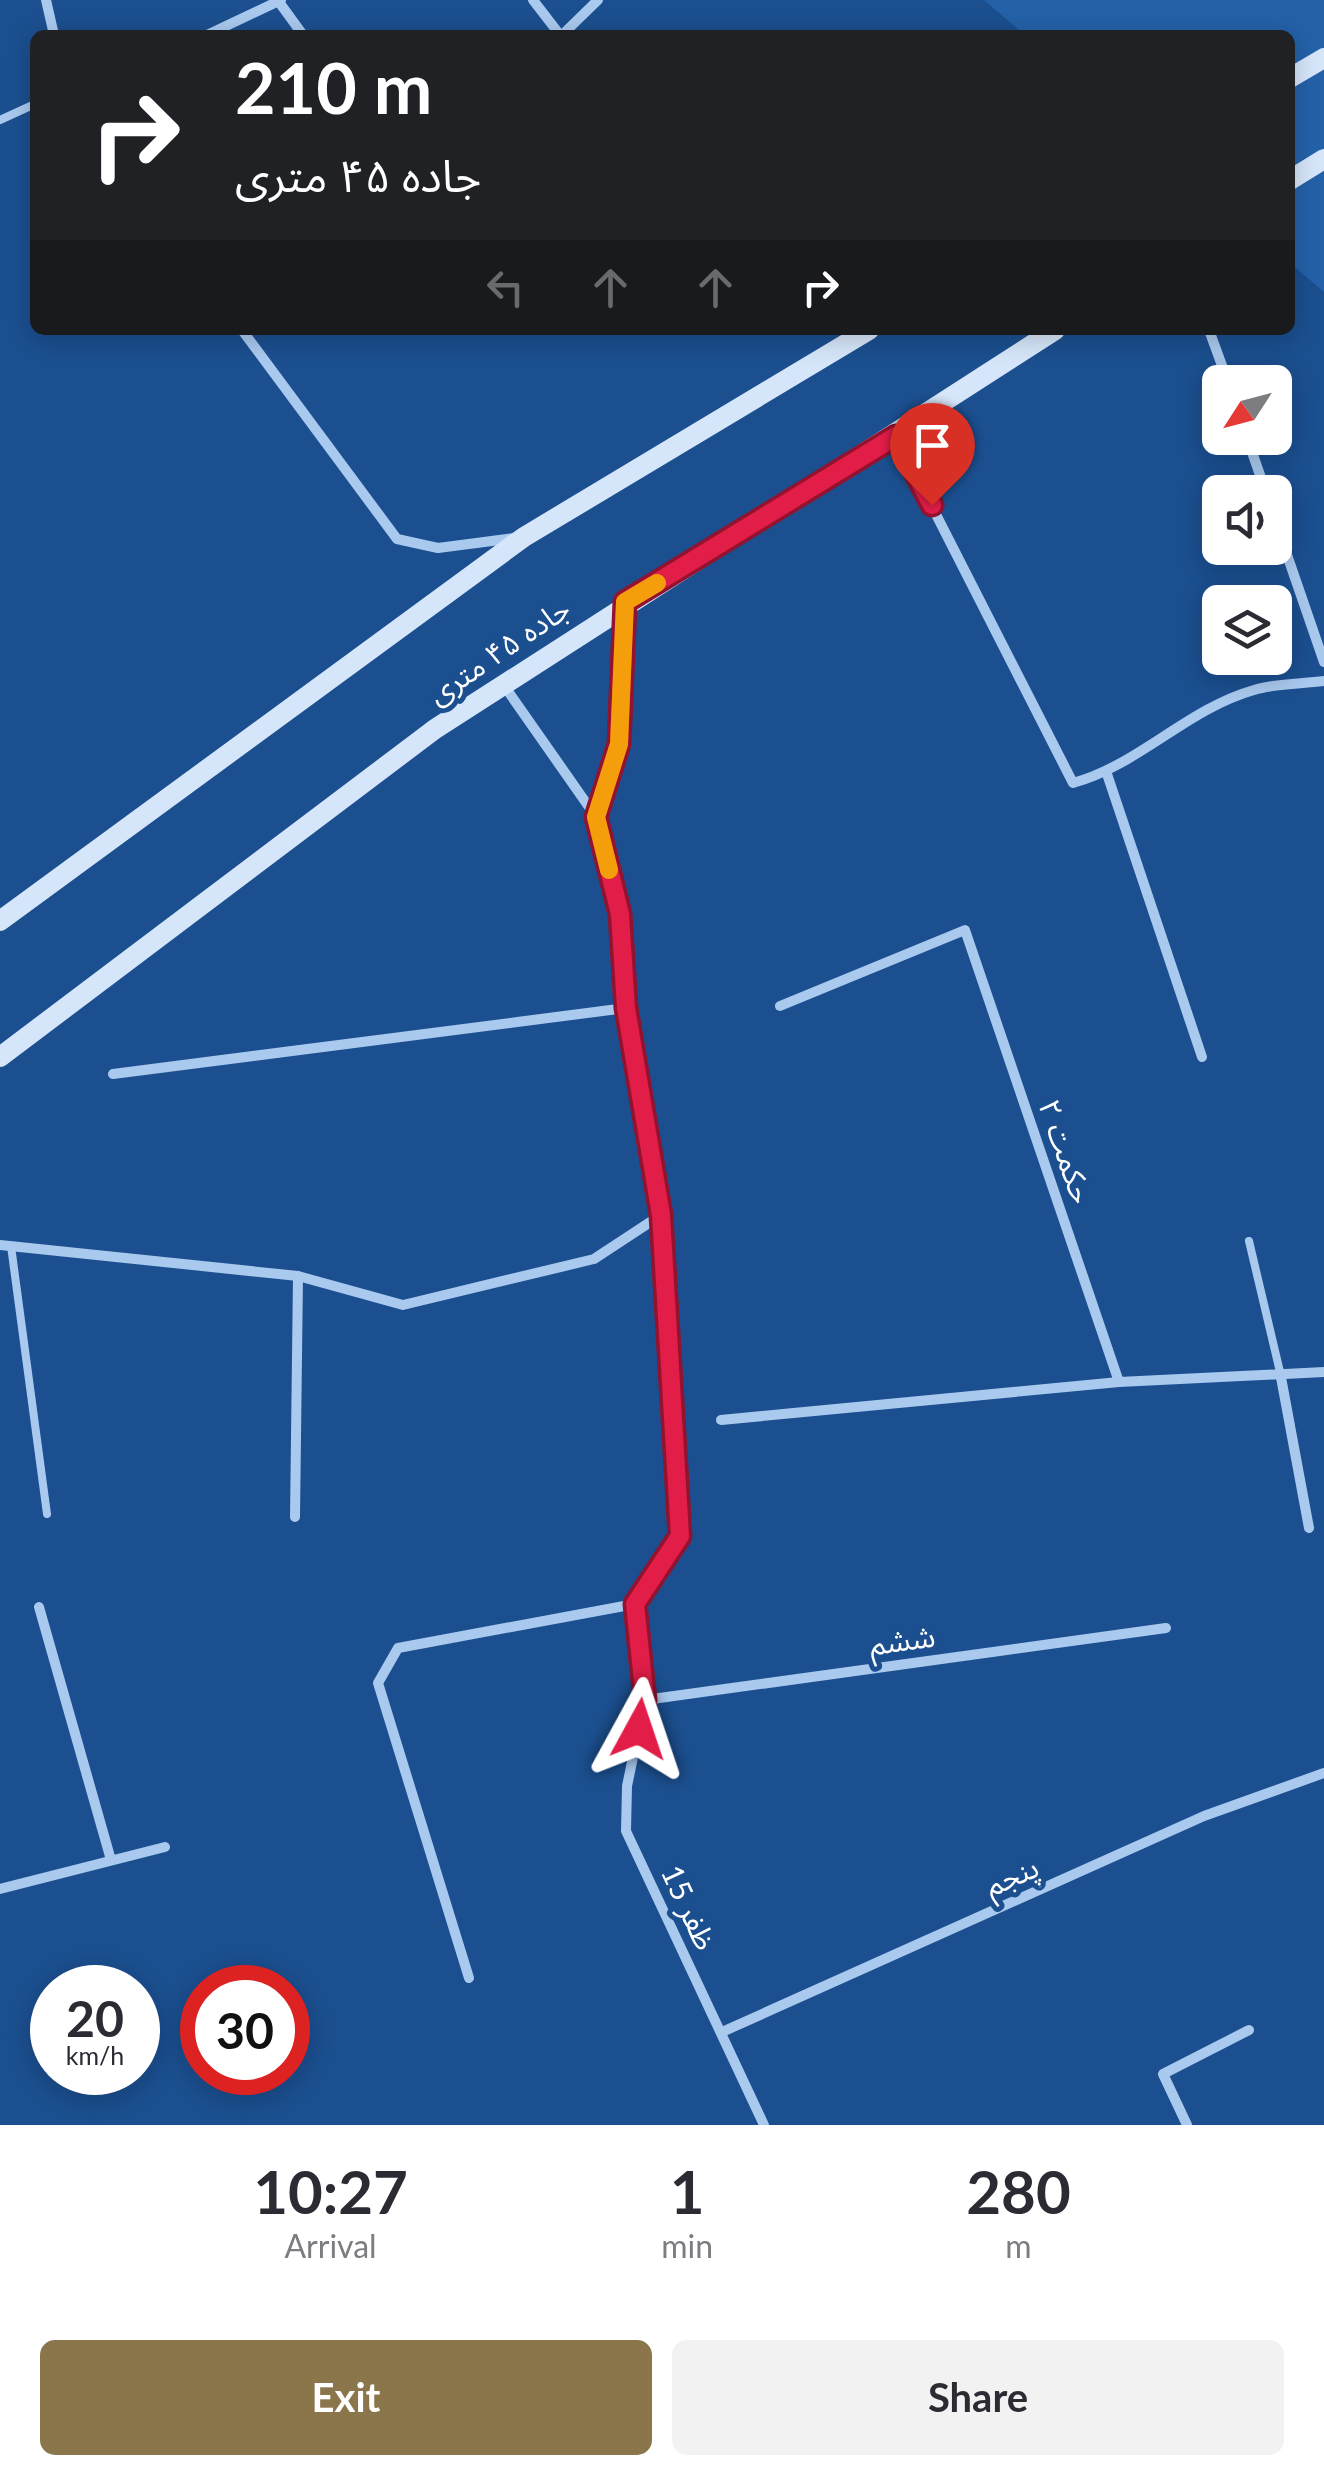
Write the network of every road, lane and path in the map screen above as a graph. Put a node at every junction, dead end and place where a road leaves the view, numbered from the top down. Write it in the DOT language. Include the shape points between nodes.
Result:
graph roads {
  1 [pos="46,0"];
  2 [pos="532,0"];
  3 [pos="598,0"];
  4 [pos="280,1"];
  5 [pos="53,30"];
  6 [pos="218,30"];
  7 [pos="300,30"];
  8 [pos="557,30"];
  9 [pos="566,30"];
  10 [pos="1324,58"];
  11 [pos="1295,75"];
  12 [pos="30,106"];
  13 [pos="0,120"];
  14 [pos="1324,159"];
  15 [pos="1295,177"];
  16 [pos="246,335"];
  17 [pos="861,335"];
  18 [pos="1048,335"];
  19 [pos="1212,335"];
  20 [pos="1222,365"];
  21 [pos="896,436"];
  22 [pos="524,537"];
  23 [pos="1291,565"];
  24 [pos="625,602"];
  25 [pos="1324,662"];
  26 [pos="1324,681"];
  27 [pos="503,684"];
  28 [pos="1107,774"];
  29 [pos="596,817"];
  30 [pos="0,921"];
  31 [pos="780,1006"];
  32 [pos="626,1008"];
  33 [pos="0,1057"];
  34 [pos="1202,1057"];
  35 [pos="113,1074"];
  36 [pos="661,1215"];
  37 [pos="1249,1241"];
  38 [pos="5,1246"];
  39 [pos="298,1276"];
  40 [pos="1280,1372"];
  41 [pos="1324,1372"];
  42 [pos="1118,1382"];
  43 [pos="721,1420"];
  44 [pos="47,1514"];
  45 [pos="295,1516"];
  46 [pos="1309,1528"];
  47 [pos="635,1604"];
  48 [pos="39,1607"];
  49 [pos="1166,1628"];
  50 [pos="645,1700"];
  51 [pos="1324,1773"];
  52 [pos="165,1847"];
  53 [pos="111,1860"];
  54 [pos="0,1889"];
  55 [pos="469,1978"];
  56 [pos="1249,2030"];
  57 [pos="722,2032"];
  58 [pos="764,2125"];
  59 [pos="1187,2125"];
  1 -- 5 [label="street"];
  2 -- 8 [label="street"];
  3 -- 9 [label="street"];
  4 -- 6 [label="street"];
  4 -- 7 [label="street"];
  10 -- 11 [label="street"];
  12 -- 13 [label="lane"];
  14 -- 15 [label="street"];
  16 -- 22 [label="street" via="397,539 438,548"];
  17 -- 22 [label="street"];
  18 -- 21 [label="street, جاده ۴۵ متری"];
  19 -- 20 [label="street"];
  21 -- 24 [label="street, جاده ۴۵ متری"];
  21 -- 28 [label="street" via="1074,783"];
  22 -- 30 [label="street"];
  23 -- 25 [label="street"];
  24 -- 27 [label="street, جاده ۴۵ متری"];
  24 -- 29 [label="street" via="619,744"];
  26 -- 28 [label="street" via="1254,690 1179,725"];
  27 -- 29 [label="street"];
  27 -- 33 [label="street, جاده ۴۵ متری" via="419,740"];
  28 -- 34 [label="street"];
  29 -- 32 [label="street" via="620,914"];
  31 -- 42 [label="street, حکمت ۲" via="965,930"];
  32 -- 35 [label="street"];
  32 -- 36 [label="street"];
  36 -- 39 [label="street" via="594,1259 403,1305"];
  36 -- 47 [label="street" via="680,1536"];
  37 -- 40 [label="lane"];
  38 -- 39 [label="street"];
  38 -- 44 [label="lane"];
  39 -- 45 [label="street"];
  40 -- 41 [label="street"];
  40 -- 42 [label="street"];
  40 -- 46 [label="street"];
  42 -- 43 [label="street"];
  47 -- 50 [label="street, ظفر 15"];
  47 -- 55 [label="street" via="398,1648 378,1683"];
  48 -- 53 [label="street"];
  49 -- 50 [label="street, ششم"];
  50 -- 57 [label="street, ظفر 15" via="626,1786 626,1831"];
  51 -- 57 [label="street, پنجم" via="1204,1816"];
  52 -- 53 [label="street"];
  53 -- 54 [label="street"];
  56 -- 59 [label="street" via="1162,2074"];
  57 -- 58 [label="street, ظفر 15"];
}
